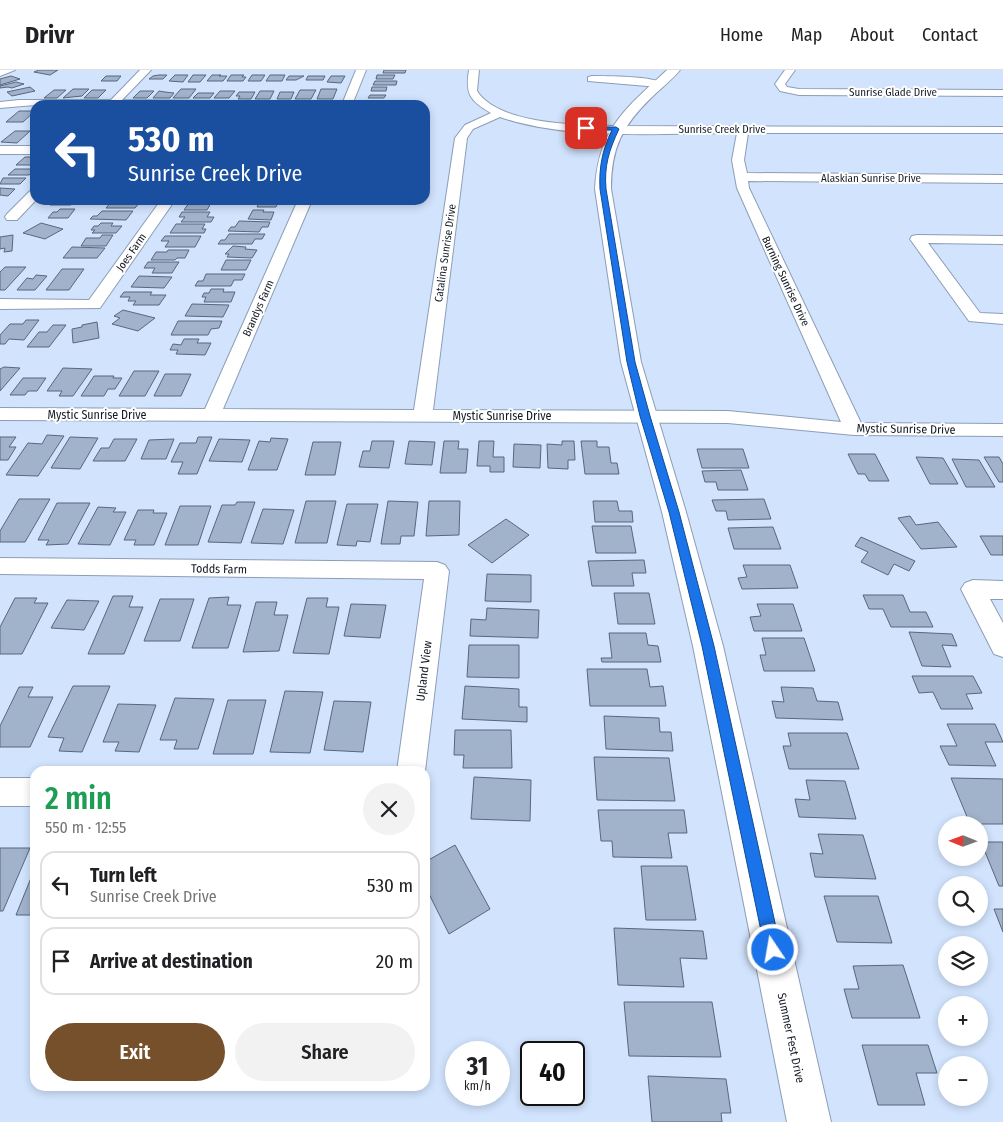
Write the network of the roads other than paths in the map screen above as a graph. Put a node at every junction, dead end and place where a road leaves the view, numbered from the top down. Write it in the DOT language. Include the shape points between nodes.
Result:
graph roads {
  1 [pos="10,70"];
  2 [pos="146,70"];
  3 [pos="361,70"];
  4 [pos="474,70"];
  5 [pos="790,70"];
  6 [pos="0,73"];
  7 [pos="666,77"];
  8 [pos="592,79"];
  9 [pos="1003,93"];
  10 [pos="117,100"];
  11 [pos="349,100"];
  12 [pos="0,105"];
  13 [pos="30,105"];
  14 [pos="501,113"];
  15 [pos="616,129"];
  16 [pos="742,129"];
  17 [pos="1003,130"];
  18 [pos="0,150"];
  19 [pos="30,150"];
  20 [pos="740,178"];
  21 [pos="1003,179"];
  22 [pos="30,199"];
  23 [pos="164,205"];
  24 [pos="303,205"];
  25 [pos="12,217"];
  26 [pos="1003,240"];
  27 [pos="0,304"];
  28 [pos="1003,318"];
  29 [pos="0,414"];
  30 [pos="211,416"];
  31 [pos="423,416"];
  32 [pos="645,416"];
  33 [pos="854,428"];
  34 [pos="1003,430"];
  35 [pos="0,566"];
  36 [pos="437,571"];
  37 [pos="1003,590"];
  38 [pos="1003,647"];
  39 [pos="412,766"];
  40 [pos="0,792"];
  41 [pos="30,792"];
  42 [pos="809,1122"];
  1 -- 6 [label="street"];
  2 -- 10 [label="street"];
  3 -- 11 [label="street"];
  4 -- 14 [label="street, Sunrise Creek Drive" via="473,93 485,105"];
  5 -- 9 [label="street, Sunrise Glade Drive" via="780,84 784,89 799,92"];
  7 -- 8 [label="street"];
  7 -- 15 [label="street, Summer Fest Drive"];
  12 -- 13 [label="street"];
  14 -- 15 [label="street, Sunrise Creek Drive" via="530,122"];
  14 -- 31 [label="street, Catalina Sunrise Drive" via="469,127 461,138"];
  15 -- 16 [label="street, Sunrise Creek Drive"];
  15 -- 32 [label="street, Summer Fest Drive" via="604,156 603,189 631,362"];
  16 -- 17 [label="street, Sunrise Creek Drive"];
  16 -- 20 [label="street, Burning Sunrise Drive" via="738,160"];
  18 -- 19 [label="street"];
  20 -- 21 [label="street, Alaskian Sunrise Drive"];
  20 -- 33 [label="street, Burning Sunrise Drive"];
  22 -- 25 [label="street"];
  23 -- 27 [label="street, Joes Farm" via="94,305"];
  24 -- 30 [label="street, Brandys Farm"];
  26 -- 28 [label="street" via="917,239 975,318"];
  29 -- 30 [label="street, Mystic Sunrise Drive"];
  30 -- 31 [label="street, Mystic Sunrise Drive"];
  31 -- 32 [label="street, Mystic Sunrise Drive"];
  32 -- 33 [label="street, Mystic Sunrise Drive" via="752,418"];
  32 -- 42 [label="street, Summer Fest Drive" via="674,512 708,646"];
  33 -- 34 [label="street, Mystic Sunrise Drive"];
  35 -- 36 [label="street, Todds Farm"];
  36 -- 39 [label="street, Upland View"];
  37 -- 38 [label="street" via="973,589"];
  40 -- 41 [label="street"];
}
